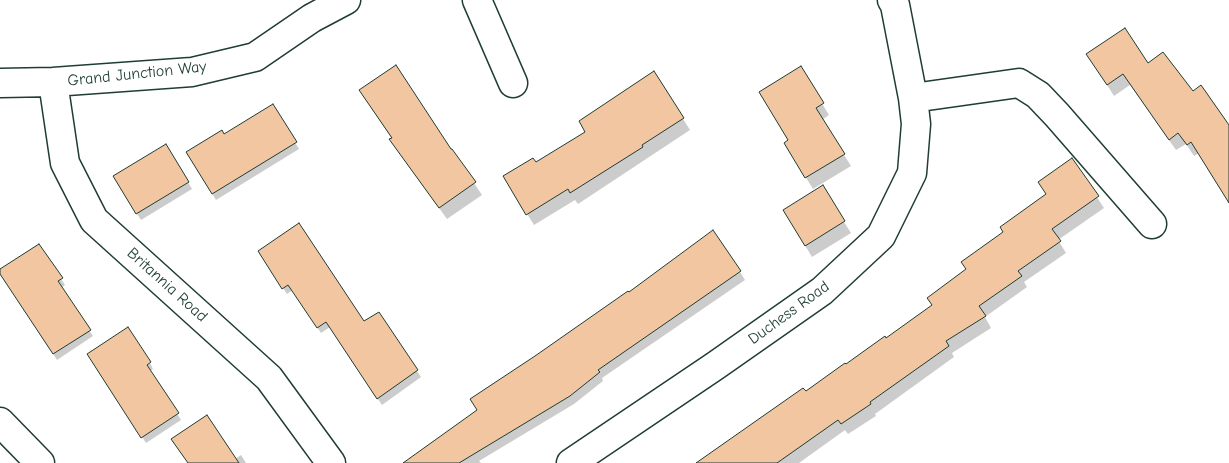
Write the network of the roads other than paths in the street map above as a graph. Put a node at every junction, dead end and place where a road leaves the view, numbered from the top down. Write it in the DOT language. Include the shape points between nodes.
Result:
graph roads {
  1 [pos="346,0"];
  2 [pos="476,0"];
  3 [pos="892,0"];
  4 [pos="306,9"];
  5 [pos="53,82"];
  6 [pos="0,83"];
  7 [pos="513,83"];
  8 [pos="913,98"];
  9 [pos="1152,224"];
  10 [pos="0,422"];
  11 [pos="40,463"];
  12 [pos="331,463"];
  13 [pos="571,463"];
  1 -- 4 [label="street, Grand Junction Way"];
  2 -- 7 [label="street"];
  3 -- 8 [label="street, Duchess Road"];
  4 -- 5 [label="street, Grand Junction Way" via="255,57 192,72"];
  5 -- 6 [label="street, Grand Junction Way"];
  5 -- 12 [label="street, Britannia Road" via="65,163 94,220 269,378"];
  8 -- 9 [label="street" via="1019,83 1038,95 1057,115"];
  8 -- 13 [label="street, Duchess Road" via="916,124 912,173 881,236 822,291"];
  10 -- 11 [label="street"];
}
